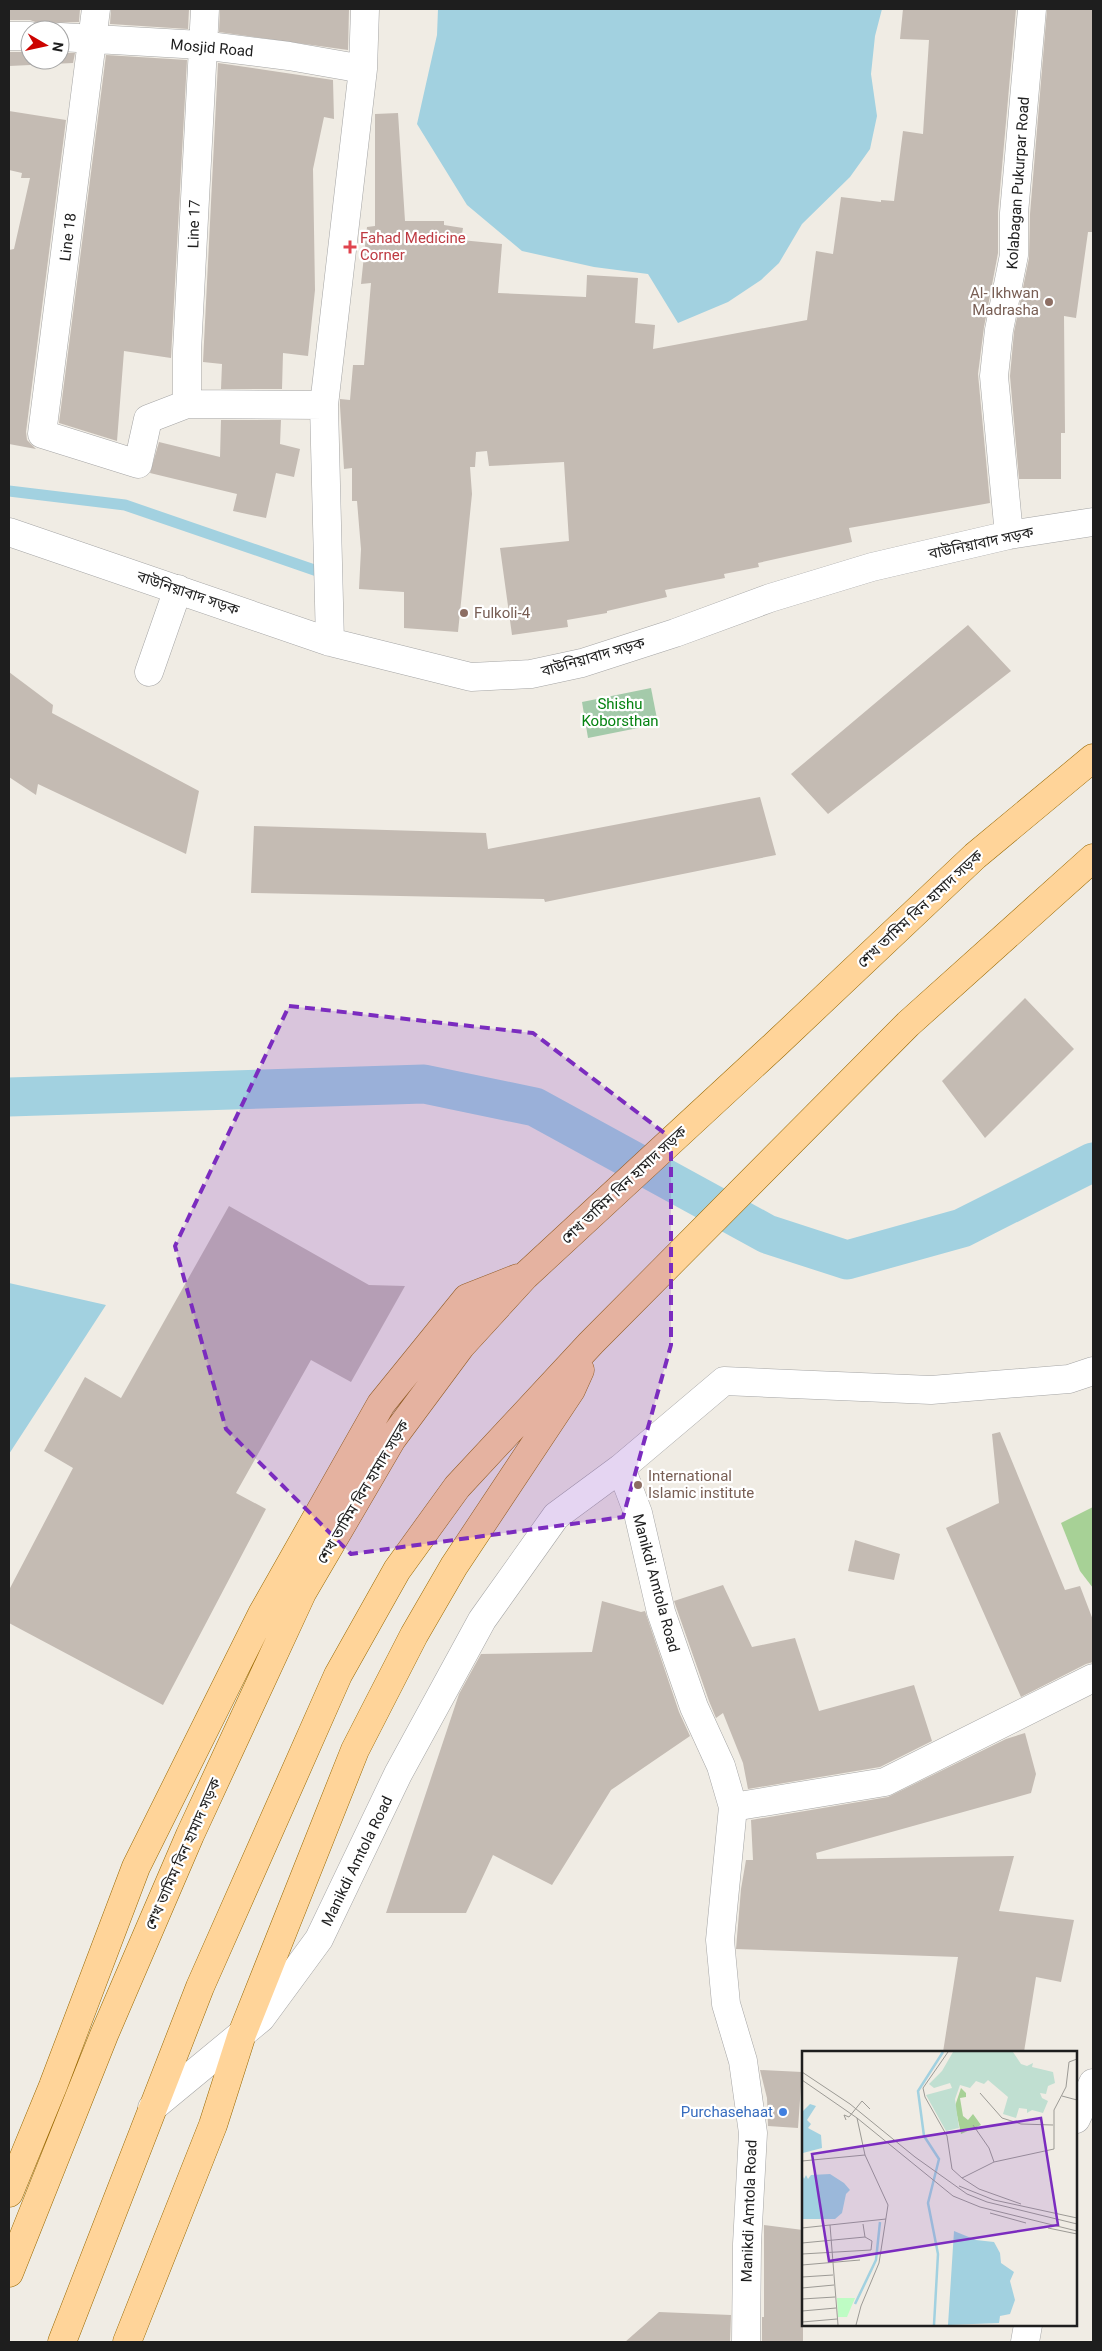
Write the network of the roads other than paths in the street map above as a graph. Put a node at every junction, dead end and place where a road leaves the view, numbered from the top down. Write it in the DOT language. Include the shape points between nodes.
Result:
graph roads {
  1 [pos="96,9"];
  2 [pos="205,9"];
  3 [pos="365,9"];
  4 [pos="1032,9"];
  5 [pos="70,38"];
  6 [pos="94,39"];
  7 [pos="201,45"];
  8 [pos="363,69"];
  9 [pos="187,404"];
  10 [pos="324,405"];
  11 [pos="1093,522"];
  12 [pos="9,532"];
  13 [pos="1009,535"];
  14 [pos="178,589"];
  15 [pos="330,642"];
  16 [pos="150,672"];
  17 [pos="1093,758"];
  18 [pos="1093,858"];
  19 [pos="524,1276"];
  20 [pos="591,1343"];
  21 [pos="1093,1371"];
  22 [pos="621,1468"];
  23 [pos="1093,1678"];
  24 [pos="733,1807"];
  25 [pos="242,2034"];
  26 [pos="1093,2083"];
  27 [pos="152,2108"];
  28 [pos="1077,2117"];
  29 [pos="9,2193"];
  30 [pos="9,2274"];
  31 [pos="1028,2326"];
  32 [pos="62,2342"];
  33 [pos="127,2342"];
  34 [pos="746,2342"];
  35 [pos="1025,2342"];
  1 -- 6 [label="street, Line 18"];
  2 -- 7 [label="street, Line 17"];
  3 -- 8 [label="street"];
  4 -- 13 [label="street, Kolabagan Pukurpar Road" via="1014,212 1014,255 999,330 994,376"];
  5 -- 6 [label="street, Mosjid Road"];
  6 -- 7 [label="street, Mosjid Road"];
  6 -- 9 [label="street, Line 18" via="42,434 138,464 148,419"];
  7 -- 8 [label="street, Mosjid Road"];
  7 -- 9 [label="street, Line 17"];
  8 -- 10 [label="street"];
  9 -- 10 [label="street"];
  10 -- 15 [label="street"];
  11 -- 13 [label="street, বাউনিয়াবাদ সড়ক"];
  12 -- 14 [label="street, বাউনিয়াবাদ সড়ক"];
  13 -- 15 [label="street, বাউনিয়াবাদ সড়ক" via="872,567 770,598 582,663 531,674 471,677"];
  14 -- 15 [label="street, বাউনিয়াবাদ সড়ক"];
  14 -- 16 [label="street"];
  17 -- 19 [label="main road, শেখ তামিম বিন হামাদ সড়ক" via="975,856"];
  18 -- 20 [label="main road" via="908,1024"];
  19 -- 29 [label="main road" via="467,1298 381,1404 262,1614 136,1867"];
  19 -- 30 [label="main road, শেখ তামিম বিন হামাদ সড়ক" via="461,1346 392,1439 302,1594 190,1834 108,2026"];
  20 -- 25 [label="main road" via="571,1390 444,1583 355,1750"];
  20 -- 27 [label="main road" via="457,1487 397,1570 338,1674 200,1987"];
  21 -- 22 [label="street" via="1069,1379 931,1390 724,1381"];
  22 -- 24 [label="street, Manikdi Amtola Road" via="638,1513 661,1612 694,1707 721,1766"];
  22 -- 25 [label="street, Manikdi Amtola Road" via="556,1516 482,1620 398,1774 319,1939 261,2018"];
  23 -- 24 [label="street" via="885,1782"];
  24 -- 34 [label="street, Manikdi Amtola Road" via="720,1940 726,2004 743,2061 752,2133"];
  25 -- 27 [label="street, Manikdi Amtola Road"];
  25 -- 33 [label="main road" via="213,2124"];
  26 -- 28 [label="street"];
  27 -- 32 [label="main road"];
  31 -- 35 [label="street"];
}
